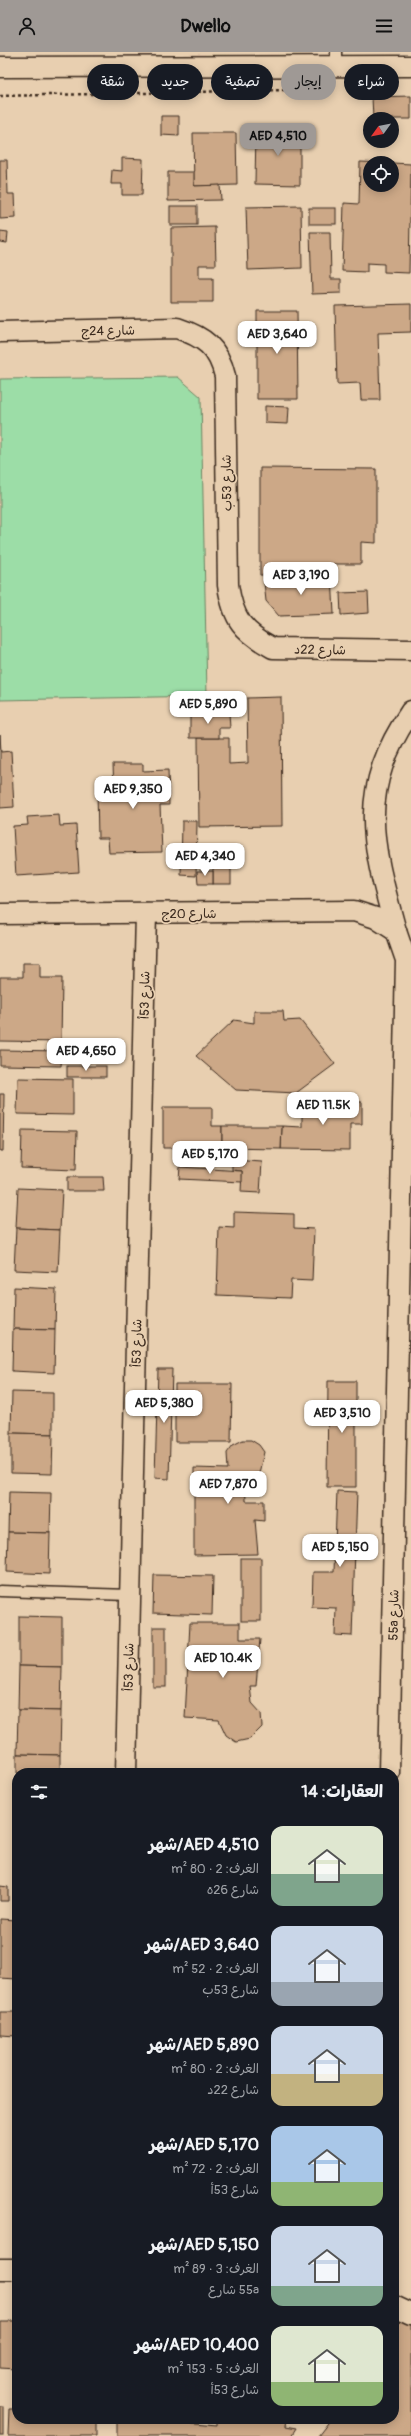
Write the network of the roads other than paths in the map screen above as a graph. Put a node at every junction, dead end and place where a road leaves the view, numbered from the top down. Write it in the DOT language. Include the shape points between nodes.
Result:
graph roads {
  1 [pos="336,59"];
  2 [pos="411,66"];
  3 [pos="0,67"];
  4 [pos="0,332"];
  5 [pos="211,346"];
  6 [pos="238,621"];
  7 [pos="411,650"];
  8 [pos="411,711"];
  9 [pos="146,913"];
  10 [pos="0,914"];
  11 [pos="396,931"];
  12 [pos="0,1591"];
  13 [pos="130,1595"];
  14 [pos="126,1768"];
  15 [pos="389,1768"];
  16 [pos="0,2268"];
  17 [pos="12,2269"];
  18 [pos="399,2308"];
  19 [pos="411,2314"];
  1 -- 2 [label="street"];
  1 -- 3 [label="street"];
  4 -- 5 [label="street, شارع 24ج" via="177,328 195,334"];
  5 -- 6 [label="street, شارع 53ب" via="221,360 225,376 228,585 231,604"];
  6 -- 7 [label="street, شارع 22د" via="254,638 273,648"];
  8 -- 11 [label="street, 55a شارع" via="389,746 382,765 373,808 376,854"];
  9 -- 10 [label="street, شارع 20ج"];
  9 -- 11 [label="street, شارع 20ج" via="354,912 376,918"];
  9 -- 13 [label="street, شارع 53أ"];
  11 -- 15 [label="street, 55a شارع" via="406,960"];
  12 -- 13 [label="lane"];
  13 -- 14 [label="street, شارع 53أ"];
  16 -- 17 [label="street"];
  18 -- 19 [label="street"];
}
